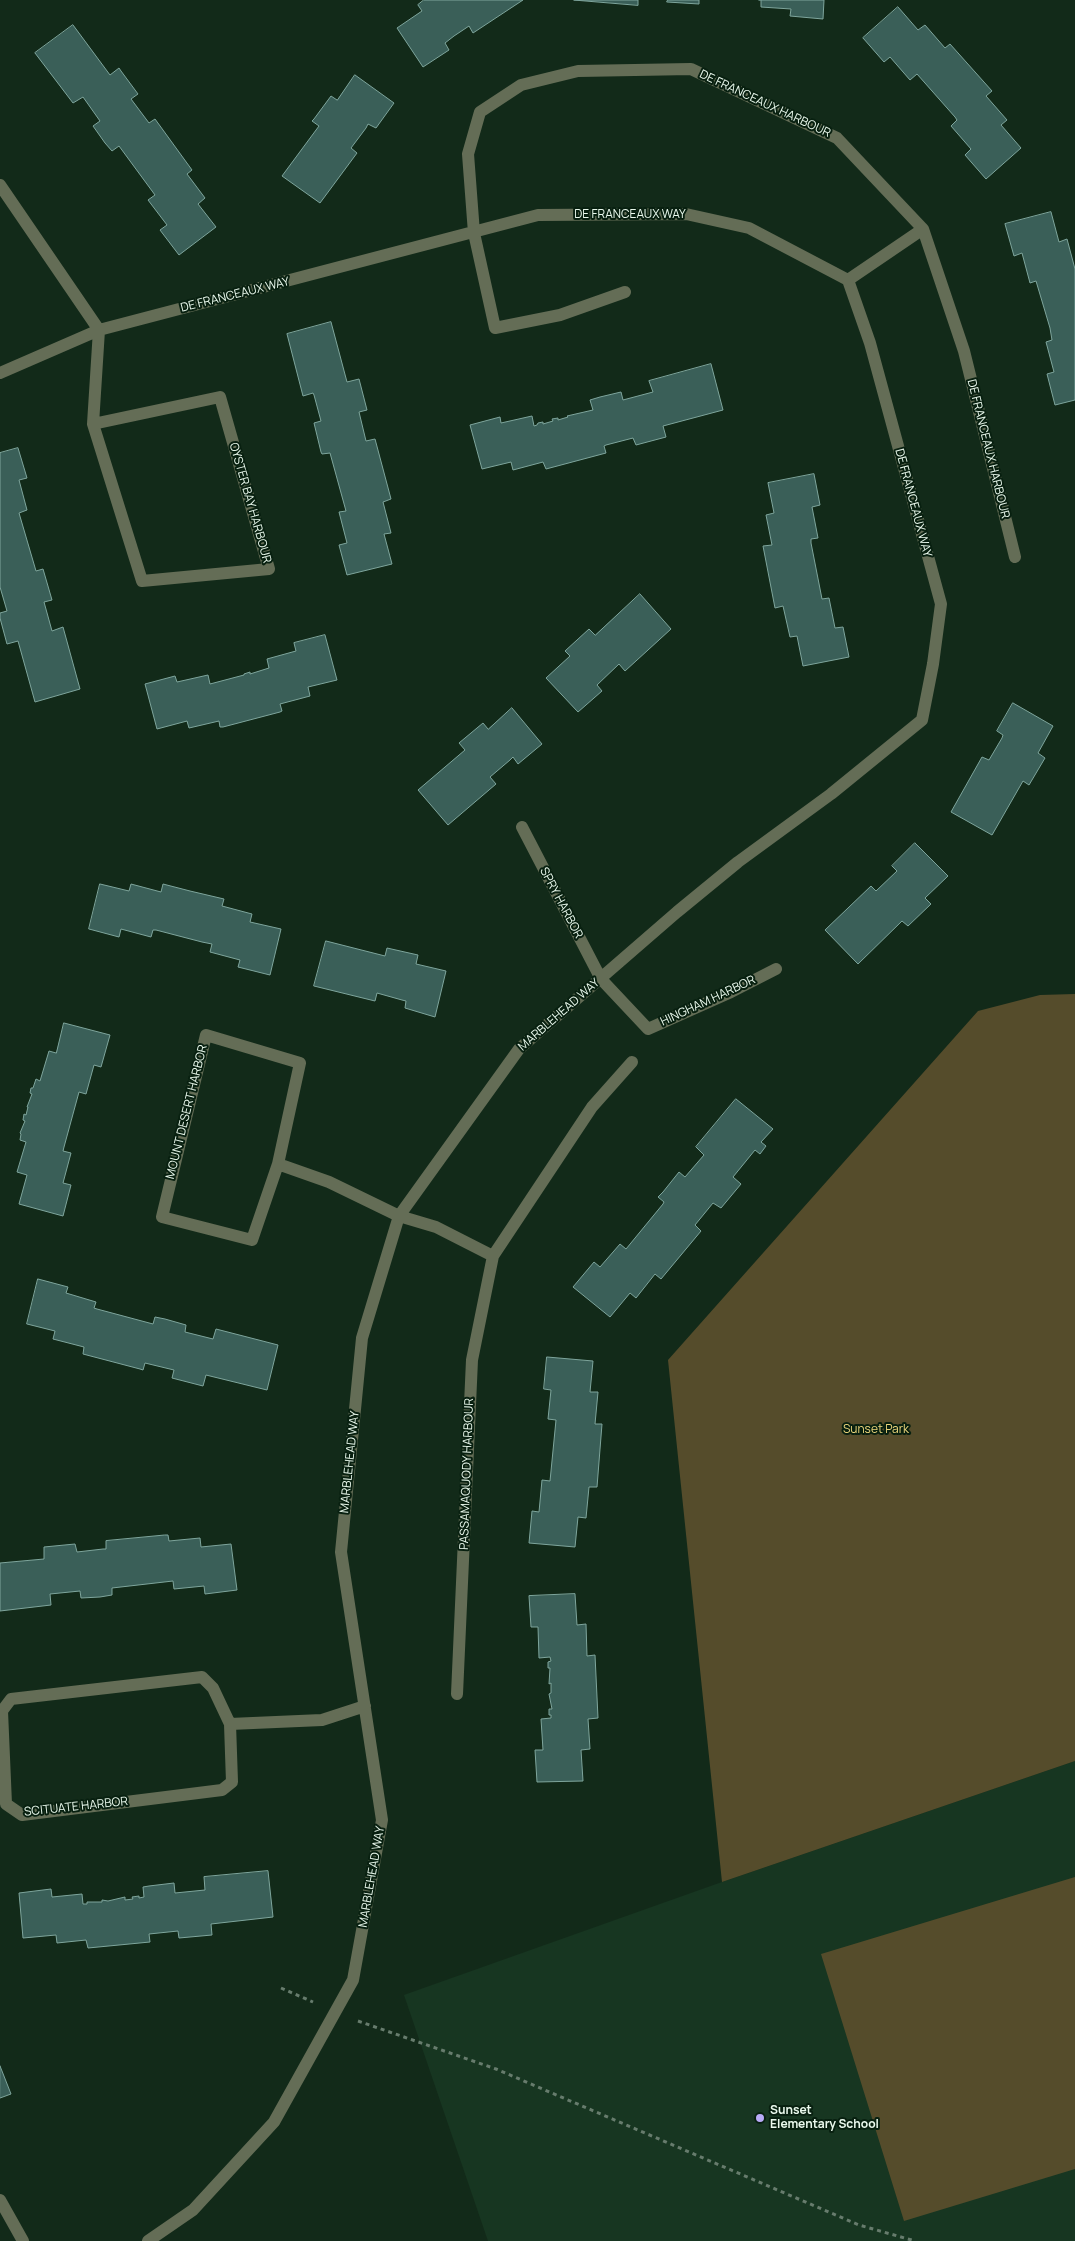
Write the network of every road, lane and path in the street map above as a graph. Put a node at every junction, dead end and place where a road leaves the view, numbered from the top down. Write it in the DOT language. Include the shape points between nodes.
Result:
graph roads {
  1 [pos="0,185"];
  2 [pos="923,229"];
  3 [pos="474,233"];
  4 [pos="848,280"];
  5 [pos="626,292"];
  6 [pos="99,330"];
  7 [pos="0,373"];
  8 [pos="93,424"];
  9 [pos="1015,557"];
  10 [pos="831,794"];
  11 [pos="522,828"];
  12 [pos="776,969"];
  13 [pos="601,979"];
  14 [pos="632,1062"];
  15 [pos="278,1164"];
  16 [pos="399,1216"];
  17 [pos="493,1256"];
  18 [pos="458,1694"];
  19 [pos="365,1706"];
  20 [pos="230,1724"];
  21 [pos="281,1988"];
  22 [pos="336,2011"];
  23 [pos="0,2200"];
  24 [pos="23,2241"];
  25 [pos="148,2241"];
  26 [pos="915,2241"];
  1 -- 6 [label="street"];
  2 -- 3 [label="street, DE FRANCEAUX HARBOUR" via="837,138 691,69 578,71 521,85 480,112 468,154"];
  2 -- 4 [label="street"];
  2 -- 9 [label="street, DE FRANCEAUX HARBOUR" via="964,351"];
  3 -- 4 [label="street, DE FRANCEAUX WAY" via="538,216 686,214 749,228"];
  3 -- 5 [label="street, DE FRANCEAUX HARBOUR" via="495,328 560,315"];
  3 -- 6 [label="street, DE FRANCEAUX WAY"];
  4 -- 10 [label="street, DE FRANCEAUX WAY" via="870,343 940,604 922,720"];
  6 -- 7 [label="street, DE FRANCEAUX WAY"];
  6 -- 8 [label="street, OYSTER BAY HARBOUR"];
  8 -- 8 [label="street, OYSTER BAY HARBOUR" via="142,581 269,569 220,397"];
  10 -- 13 [label="street, MARBLEHEAD WAY" via="738,862"];
  11 -- 13 [label="street, SPRY HARBOR"];
  12 -- 13 [label="street, HINGHAM HARBOR" via="648,1029"];
  13 -- 16 [label="street, MARBLEHEAD WAY" via="519,1050"];
  14 -- 17 [label="street, PASSAMAQUODY HARBOUR" via="592,1107"];
  15 -- 15 [label="street, MOUNT DESERT HARBOR" via="252,1240 162,1217 206,1035 300,1063"];
  15 -- 16 [label="street" via="329,1182"];
  16 -- 17 [label="street" via="436,1227"];
  16 -- 19 [label="street, MARBLEHEAD WAY" via="362,1338 341,1552"];
  17 -- 18 [label="street, PASSAMAQUODY HARBOUR" via="472,1360"];
  19 -- 20 [label="street" via="322,1720"];
  19 -- 22 [label="street, MARBLEHEAD WAY" via="382,1820 354,1980"];
  20 -- 20 [label="street, SCITUATE HARBOR" via="232,1782 222,1790 22,1815 6,1804 2,1711 11,1699 202,1678 213,1688"];
  21 -- 22 [label="path"];
  22 -- 25 [label="street, MARBLEHEAD WAY" via="274,2122 193,2210"];
  22 -- 26 [label="path" via="496,2069 859,2224"];
  23 -- 24 [label="street"];
}
